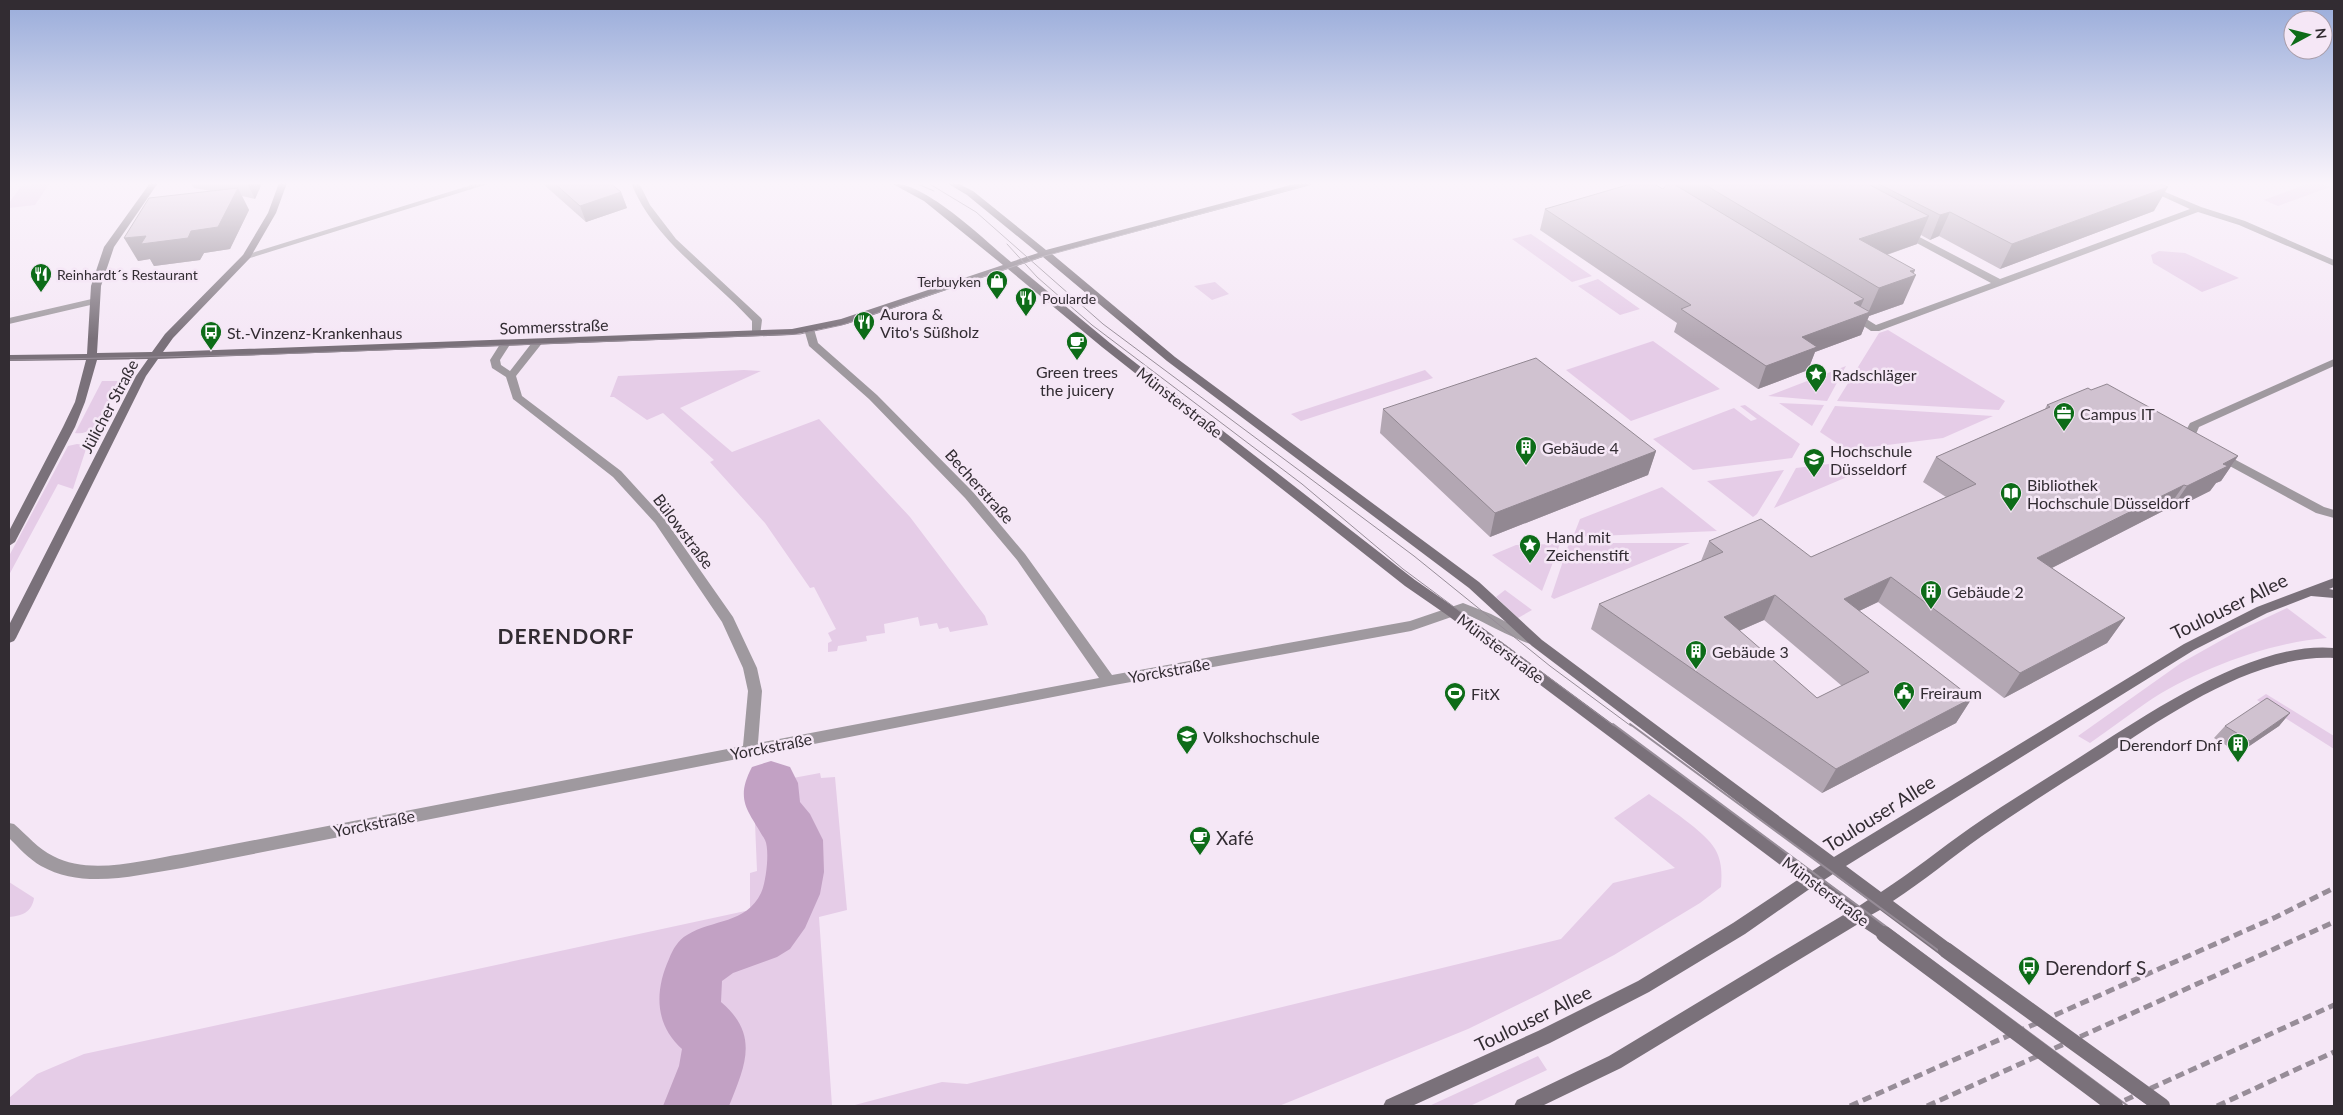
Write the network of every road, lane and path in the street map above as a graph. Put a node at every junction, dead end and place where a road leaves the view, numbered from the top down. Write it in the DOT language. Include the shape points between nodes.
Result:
graph roads {
  1 [pos="117,235"];
  2 [pos="260,235"];
  3 [pos="316,235"];
  4 [pos="668,235"];
  5 [pos="970,235"];
  6 [pos="1023,235"];
  7 [pos="1113,235"];
  8 [pos="1907,235"];
  9 [pos="2128,235"];
  10 [pos="2270,235"];
  11 [pos="255,244"];
  12 [pos="274,248"];
  13 [pos="1045,253"];
  14 [pos="247,256"];
  15 [pos="2334,263"];
  16 [pos="1007,266"];
  17 [pos="1999,283"];
  18 [pos="96,301"];
  19 [pos="1842,308"];
  20 [pos="9,321"];
  21 [pos="809,329"];
  22 [pos="756,334"];
  23 [pos="538,342"];
  24 [pos="506,343"];
  25 [pos="155,356"];
  26 [pos="92,357"];
  27 [pos="9,358"];
  28 [pos="2334,362"];
  29 [pos="511,376"];
  30 [pos="2334,514"];
  31 [pos="9,542"];
  32 [pos="2334,582"];
  33 [pos="2310,592"];
  34 [pos="2334,594"];
  35 [pos="1452,612"];
  36 [pos="9,638"];
  37 [pos="1537,644"];
  38 [pos="2330,651"];
  39 [pos="1109,681"];
  40 [pos="750,750"];
  41 [pos="9,829"];
  42 [pos="1833,866"];
  43 [pos="1811,880"];
  44 [pos="1879,901"];
  45 [pos="1858,915"];
  46 [pos="1392,1106"];
  47 [pos="1523,1106"];
  48 [pos="2115,1106"];
  49 [pos="2162,1106"];
  1 -- 18 [label="main road, Jülicher Straße" via="109,247 96,286"];
  2 -- 11 [label="main road, Jülicher Straße"];
  3 -- 12 [label="street"];
  4 -- 22 [label="street" via="756,320"];
  5 -- 16 [label="main road, Münsterstraße"];
  6 -- 13 [label="main road, Münsterstraße"];
  7 -- 13 [label="main road, Sommersstraße"];
  8 -- 17 [label="street"];
  9 -- 17 [label="street"];
  10 -- 15 [label="street"];
  11 -- 12 [label="street"];
  11 -- 14 [label="main road, Jülicher Straße"];
  12 -- 14 [label="street"];
  13 -- 16 [label="main road, Sommersstraße"];
  13 -- 37 [label="main road, Münsterstraße" via="1171,359 1474,585"];
  14 -- 25 [label="main road, Jülicher Straße" via="193,310"];
  16 -- 21 [label="main road, Sommersstraße" via="843,322"];
  16 -- 35 [label="main road, Münsterstraße" via="1410,583"];
  17 -- 19 [label="street" via="1875,329"];
  18 -- 20 [label="street"];
  18 -- 26 [label="main road, Jülicher Straße"];
  21 -- 22 [label="main road, Sommersstraße"];
  21 -- 39 [label="street, Becherstraße" via="812,344 873,397 969,495 1021,557"];
  22 -- 23 [label="main road, Sommersstraße"];
  23 -- 24 [label="main road, Sommersstraße"];
  23 -- 29 [label="street"];
  24 -- 25 [label="main road, Sommersstraße"];
  24 -- 29 [label="street, Bülowstraße" via="495,360 496,366"];
  25 -- 26 [label="main road, Sommersstraße"];
  25 -- 36 [label="main road, Jülicher Straße" via="141,376"];
  26 -- 27 [label="main road, Sommersstraße"];
  26 -- 31 [label="main road, Jülicher Straße" via="80,402 69,427"];
  28 -- 30 [label="street" via="2194,425 2190,434 2198,443 2320,510"];
  29 -- 40 [label="street, Bülowstraße" via="517,397 617,474 659,520 728,620 750,668 755,691"];
  32 -- 33 [label="main road, Toulouser Allee"];
  33 -- 34 [label="main road"];
  33 -- 42 [label="main road, Toulouser Allee" via="2262,610 2189,647"];
  35 -- 37 [label="street, Yorckstraße" via="1463,608"];
  35 -- 39 [label="street, Yorckstraße" via="1411,626"];
  35 -- 43 [label="main road, Münsterstraße"];
  37 -- 42 [label="main road, Münsterstraße"];
  38 -- 44 [label="main road" via="2272,661 2243,671 2167,708 1976,832"];
  39 -- 40 [label="street, Yorckstraße"];
  40 -- 41 [label="street, Yorckstraße" via="118,870 57,867"];
  42 -- 43 [label="main road, Toulouser Allee"];
  42 -- 44 [label="main road, Münsterstraße"];
  43 -- 45 [label="main road, Münsterstraße"];
  43 -- 46 [label="main road, Toulouser Allee" via="1728,937 1586,1018"];
  44 -- 45 [label="main road"];
  44 -- 49 [label="main road, Münsterstraße, bridge"];
  45 -- 47 [label="main road" via="1615,1062"];
  45 -- 48 [label="main road, Münsterstraße, bridge"];
}
